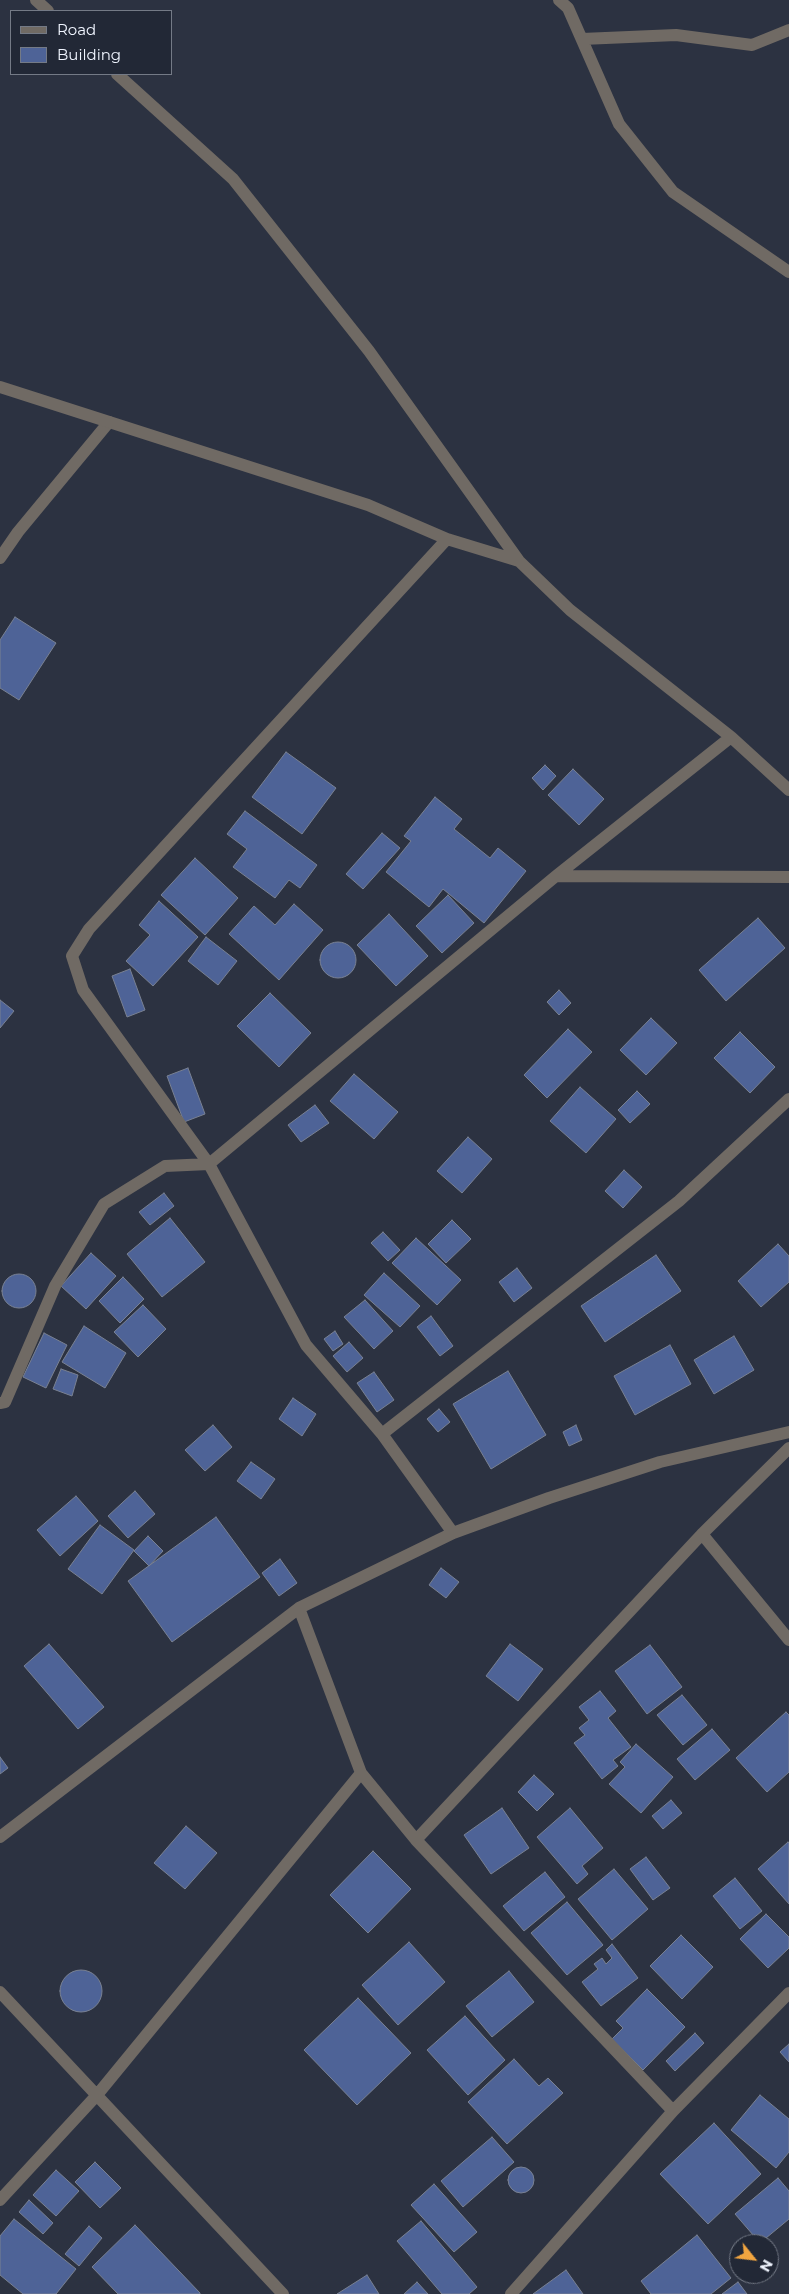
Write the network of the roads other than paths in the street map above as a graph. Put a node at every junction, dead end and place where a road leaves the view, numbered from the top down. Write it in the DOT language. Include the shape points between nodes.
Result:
graph roads {
  1 [pos="36,0"];
  2 [pos="559,0"];
  3 [pos="47,10"];
  4 [pos="789,30"];
  5 [pos="582,39"];
  6 [pos="118,75"];
  7 [pos="789,272"];
  8 [pos="0,387"];
  9 [pos="109,422"];
  10 [pos="447,539"];
  11 [pos="0,558"];
  12 [pos="519,561"];
  13 [pos="731,737"];
  14 [pos="789,790"];
  15 [pos="556,876"];
  16 [pos="789,877"];
  17 [pos="789,1099"];
  18 [pos="209,1164"];
  19 [pos="0,1403"];
  20 [pos="789,1432"];
  21 [pos="382,1434"];
  22 [pos="789,1448"];
  23 [pos="453,1533"];
  24 [pos="702,1534"];
  25 [pos="299,1608"];
  26 [pos="789,1640"];
  27 [pos="360,1773"];
  28 [pos="0,1837"];
  29 [pos="416,1840"];
  30 [pos="0,1992"];
  31 [pos="789,1993"];
  32 [pos="97,2095"];
  33 [pos="673,2111"];
  34 [pos="0,2200"];
  35 [pos="283,2294"];
  36 [pos="511,2294"];
  1 -- 3 [label="street"];
  2 -- 5 [label="street" via="568,8"];
  4 -- 5 [label="street" via="752,45 676,35"];
  5 -- 7 [label="street" via="619,124 673,192"];
  6 -- 12 [label="street" via="233,179 369,351"];
  8 -- 9 [label="street"];
  9 -- 10 [label="street" via="368,505"];
  9 -- 11 [label="street"];
  10 -- 12 [label="street"];
  10 -- 18 [label="street" via="89,929 72,956 82,990"];
  12 -- 13 [label="street" via="570,610"];
  13 -- 14 [label="street"];
  13 -- 15 [label="street"];
  15 -- 16 [label="street"];
  15 -- 18 [label="street"];
  17 -- 21 [label="street" via="679,1200"];
  18 -- 19 [label="street" via="165,1166 104,1204 55,1286 5,1402"];
  18 -- 21 [label="street" via="306,1345"];
  20 -- 23 [label="street" via="660,1462"];
  21 -- 23 [label="street"];
  22 -- 24 [label="street"];
  23 -- 25 [label="street"];
  24 -- 26 [label="street"];
  24 -- 29 [label="street"];
  25 -- 27 [label="street"];
  25 -- 28 [label="street"];
  27 -- 29 [label="street"];
  27 -- 32 [label="street"];
  29 -- 33 [label="street"];
  30 -- 32 [label="street"];
  31 -- 33 [label="street"];
  32 -- 34 [label="street"];
  32 -- 35 [label="street"];
  33 -- 36 [label="street"];
}
